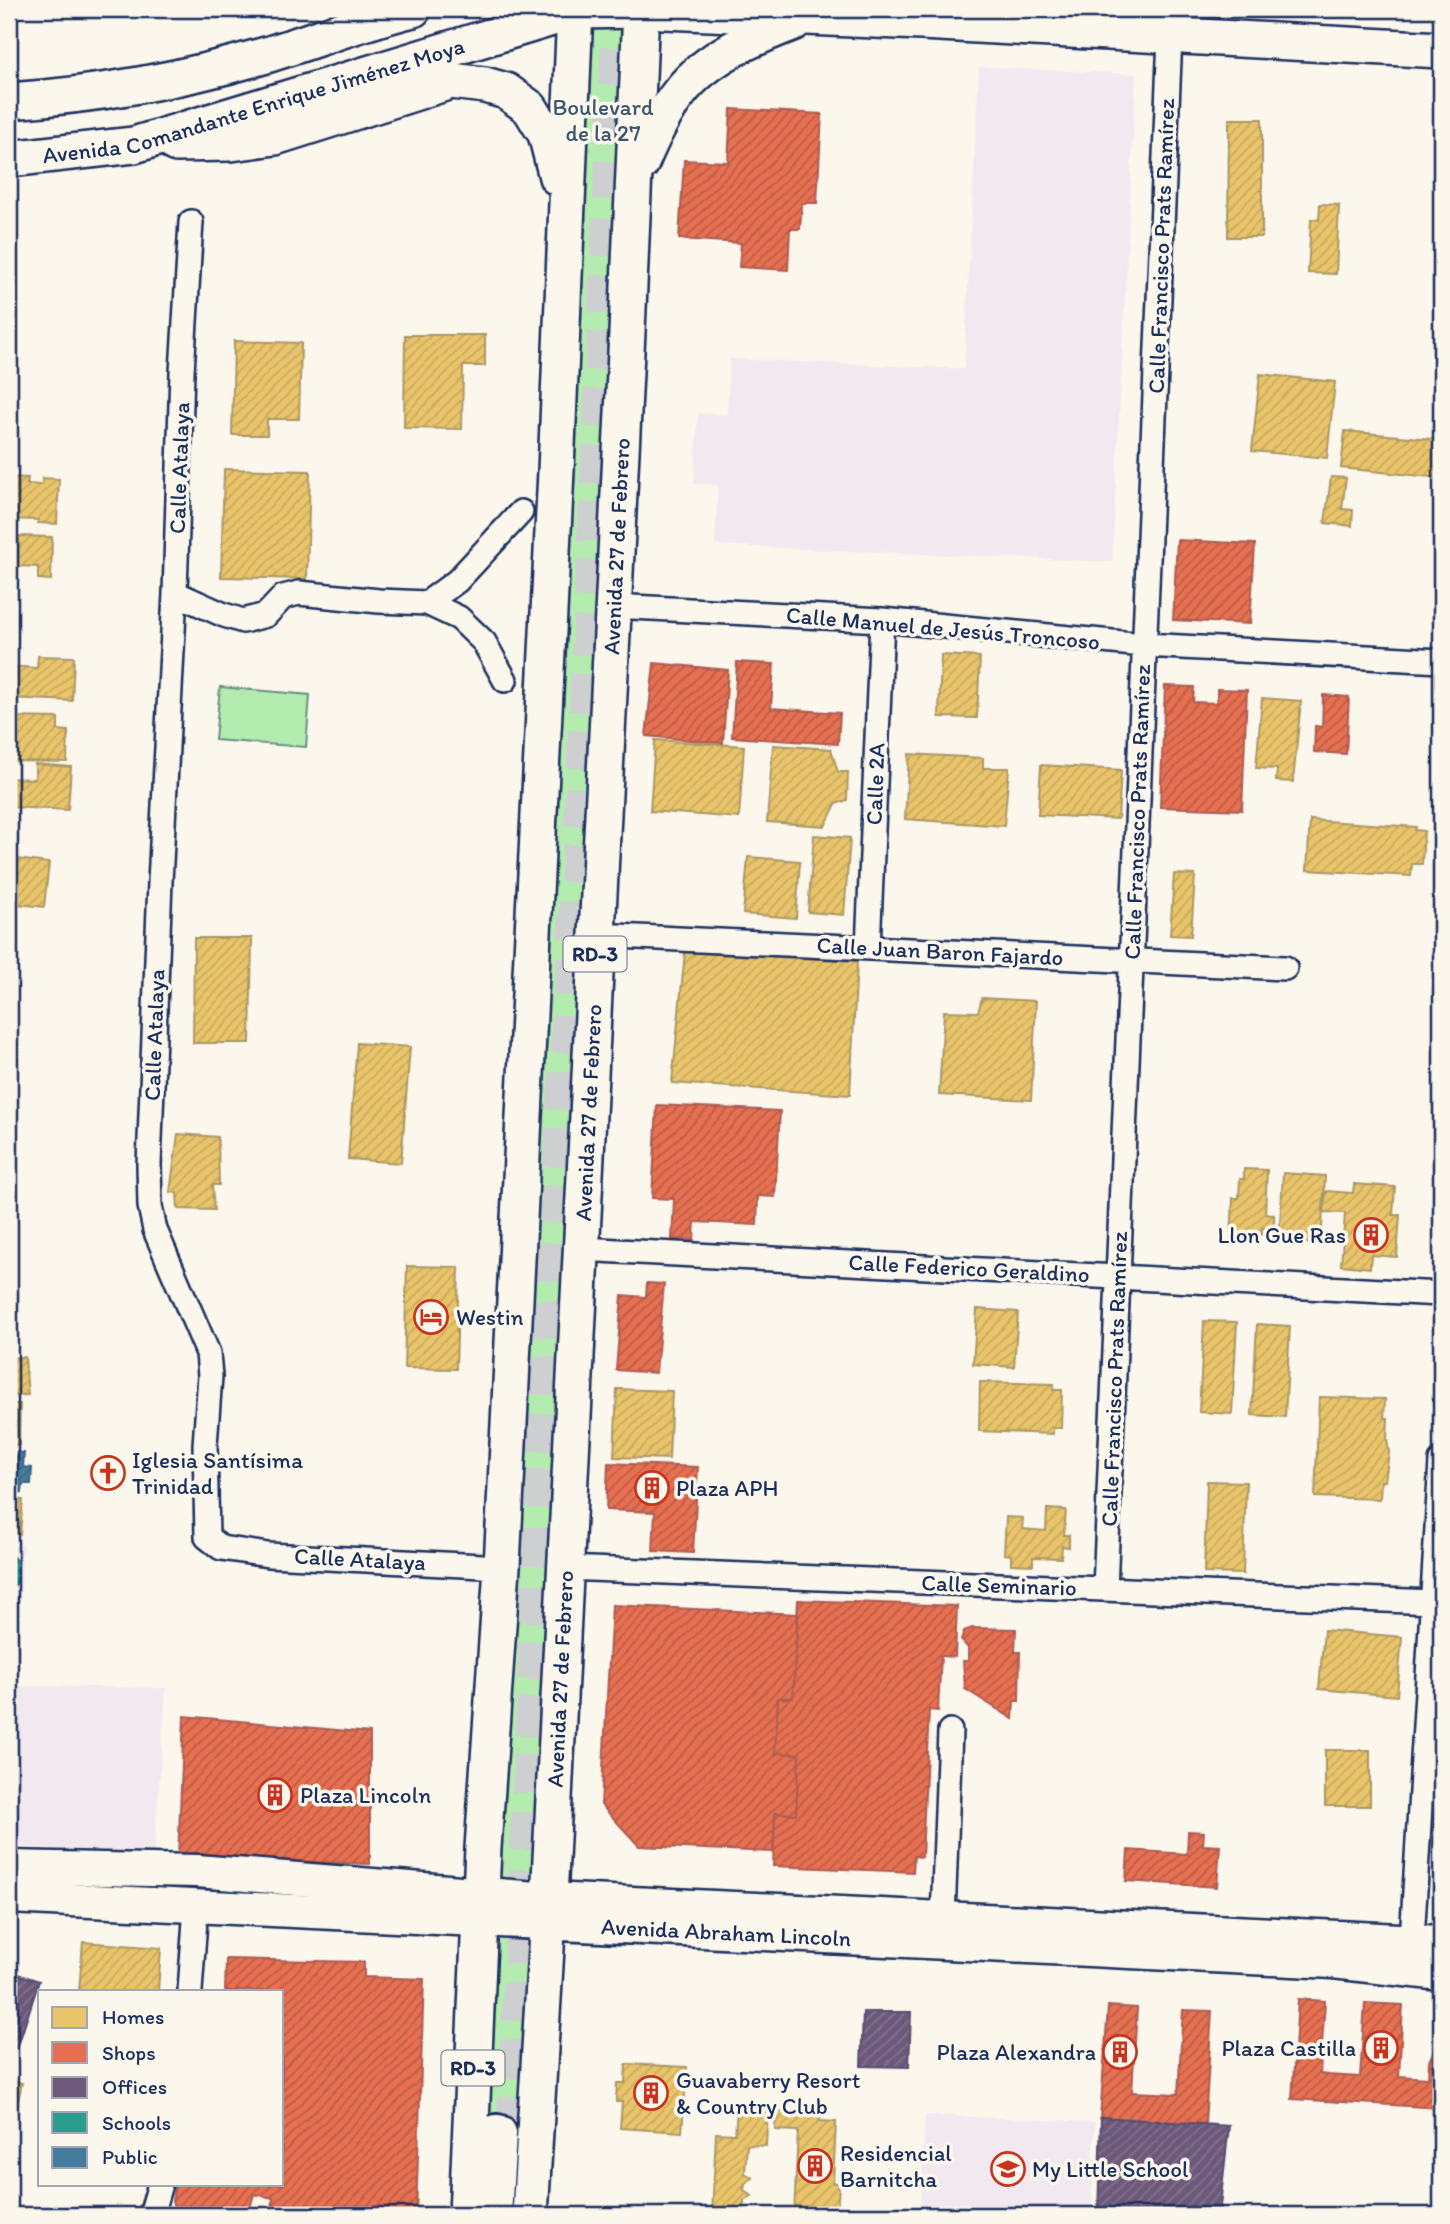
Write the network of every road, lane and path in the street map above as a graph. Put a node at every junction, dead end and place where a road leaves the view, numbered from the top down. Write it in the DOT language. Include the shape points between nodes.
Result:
graph roads {
  1 [pos="641,9"];
  2 [pos="408,10"];
  3 [pos="575,10"];
  4 [pos="804,18"];
  5 [pos="1170,36"];
  6 [pos="1441,51"];
  7 [pos="9,101"];
  8 [pos="134,145"];
  9 [pos="9,159"];
  10 [pos="634,179"];
  11 [pos="566,212"];
  12 [pos="191,222"];
  13 [pos="522,512"];
  14 [pos="175,593"];
  15 [pos="427,603"];
  16 [pos="612,606"];
  17 [pos="882,620"];
  18 [pos="1144,645"];
  19 [pos="1441,661"];
  20 [pos="505,680"];
  21 [pos="596,934"];
  22 [pos="868,948"];
  23 [pos="1131,960"];
  24 [pos="1285,968"];
  25 [pos="580,1248"];
  26 [pos="1118,1275"];
  27 [pos="1441,1294"];
  28 [pos="1441,1461"];
  29 [pos="502,1567"];
  30 [pos="564,1568"];
  31 [pos="1105,1589"];
  32 [pos="1434,1602"];
  33 [pos="950,1731"];
  34 [pos="9,1867"];
  35 [pos="9,1897"];
  36 [pos="196,1906"];
  37 [pos="480,1908"];
  38 [pos="548,1912"];
  39 [pos="943,1917"];
  40 [pos="1427,1941"];
  41 [pos="1441,1974"];
  42 [pos="190,1990"];
  43 [pos="467,2215"];
  44 [pos="492,2215"];
  45 [pos="511,2215"];
  46 [pos="530,2215"];
  1 -- 3 [label="main road, Avenida Comandante Enrique Jiménez Moya"];
  1 -- 4 [label="main road, Avenida Comandante Enrique Jiménez Moya"];
  1 -- 10 [label="main road, Avenida 27 de Febrero / RD-3"];
  2 -- 7 [label="main road, Avenida Comandante Enrique Jiménez Moya" via="263,56 137,87"];
  3 -- 8 [label="main road, Avenida Comandante Enrique Jiménez Moya"];
  3 -- 11 [label="main road, RD-3"];
  4 -- 5 [label="main road, Avenida Comandante Enrique Jiménez Moya"];
  4 -- 10 [label="main road" via="713,61 680,91 655,130"];
  5 -- 6 [label="main road, Avenida Comandante Enrique Jiménez Moya"];
  5 -- 18 [label="street, Calle Francisco Prats Ramírez"];
  8 -- 9 [label="main road, Avenida Comandante Enrique Jiménez Moya"];
  8 -- 11 [label="main road" via="275,137 452,81 485,85 506,91 530,108 546,134"];
  10 -- 16 [label="main road, Avenida 27 de Febrero / RD-3"];
  11 -- 29 [label="main road, RD-3"];
  12 -- 14 [label="street, Calle Atalaya"];
  13 -- 15 [label="street" via="457,581"];
  14 -- 15 [label="street" via="243,621 267,615 284,597 299,593"];
  14 -- 29 [label="street, Calle Atalaya" via="150,1206 155,1230 208,1353 207,1537 221,1548 268,1555"];
  15 -- 20 [label="street" via="459,618 484,642"];
  16 -- 17 [label="street, Calle Manuel de Jesús Troncoso"];
  16 -- 21 [label="main road, Avenida 27 de Febrero / RD-3"];
  17 -- 18 [label="street, Calle Manuel de Jesús Troncoso"];
  17 -- 22 [label="street, Calle 2A"];
  18 -- 19 [label="street, Calle Manuel de Jesús Troncoso"];
  18 -- 23 [label="street, Calle Francisco Prats Ramírez"];
  21 -- 22 [label="street, Calle Juan Baron Fajardo"];
  21 -- 25 [label="main road, Avenida 27 de Febrero / RD-3"];
  22 -- 23 [label="street, Calle Juan Baron Fajardo"];
  23 -- 24 [label="street, Calle Juan Baron Fajardo"];
  23 -- 26 [label="street, Calle Francisco Prats Ramírez"];
  25 -- 26 [label="street, Calle Federico Geraldino"];
  25 -- 30 [label="main road, Avenida 27 de Febrero / RD-3"];
  26 -- 27 [label="street, Calle Federico Geraldino"];
  26 -- 31 [label="street, Calle Francisco Prats Ramírez"];
  28 -- 32 [label="street"];
  29 -- 37 [label="main road, RD-3"];
  30 -- 31 [label="street, Calle Seminario"];
  30 -- 38 [label="main road, Avenida 27 de Febrero / RD-3"];
  31 -- 32 [label="street, Calle Seminario"];
  32 -- 40 [label="street"];
  33 -- 39 [label="street"];
  34 -- 37 [label="main road, Avenida Abraham Lincoln" via="197,1871"];
  35 -- 36 [label="main road, Avenida Abraham Lincoln"];
  36 -- 37 [label="main road, Avenida Abraham Lincoln"];
  36 -- 42 [label="street"];
  37 -- 38 [label="main road, Avenida Abraham Lincoln"];
  37 -- 43 [label="main road, RD-3"];
  38 -- 39 [label="main road, Avenida Abraham Lincoln"];
  38 -- 41 [label="main road, Avenida Abraham Lincoln" via="1333,1962"];
  38 -- 46 [label="main road, Avenida 27 de Febrero / RD-3"];
  39 -- 40 [label="main road, Avenida Abraham Lincoln"];
  44 -- 45 [label="highway" via="506,2135"];
}
